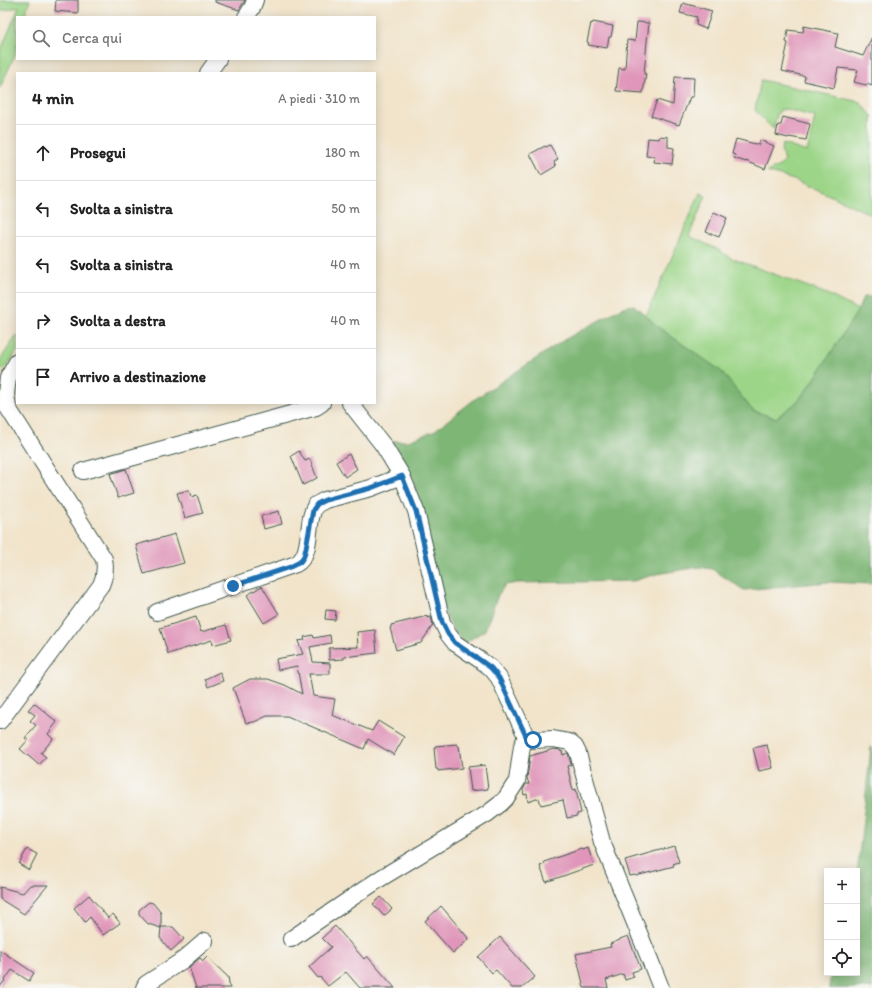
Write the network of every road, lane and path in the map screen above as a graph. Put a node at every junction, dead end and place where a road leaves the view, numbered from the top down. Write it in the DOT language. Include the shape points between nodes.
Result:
graph roads {
  1 [pos="255,0"];
  2 [pos="247,16"];
  3 [pos="217,60"];
  4 [pos="209,72"];
  5 [pos="16,363"];
  6 [pos="4,378"];
  7 [pos="320,404"];
  8 [pos="351,404"];
  9 [pos="83,471"];
  10 [pos="402,476"];
  11 [pos="157,612"];
  12 [pos="0,721"];
  13 [pos="526,736"];
  14 [pos="291,939"];
  15 [pos="206,941"];
  16 [pos="144,988"];
  17 [pos="661,988"];
  1 -- 2 [label="street"];
  3 -- 4 [label="street"];
  5 -- 6 [label="street"];
  6 -- 12 [label="street" via="8,408 104,559 106,568 101,585"];
  7 -- 9 [label="street"];
  8 -- 10 [label="street" via="383,445"];
  10 -- 11 [label="street" via="317,504 313,510 304,556 300,562"];
  10 -- 13 [label="street" via="416,511 442,622 455,643 491,668 499,678"];
  13 -- 14 [label="street" via="517,781 500,804 380,878"];
  13 -- 17 [label="street" via="533,740 553,739 569,742 575,746 602,842"];
  15 -- 16 [label="street"];
}
